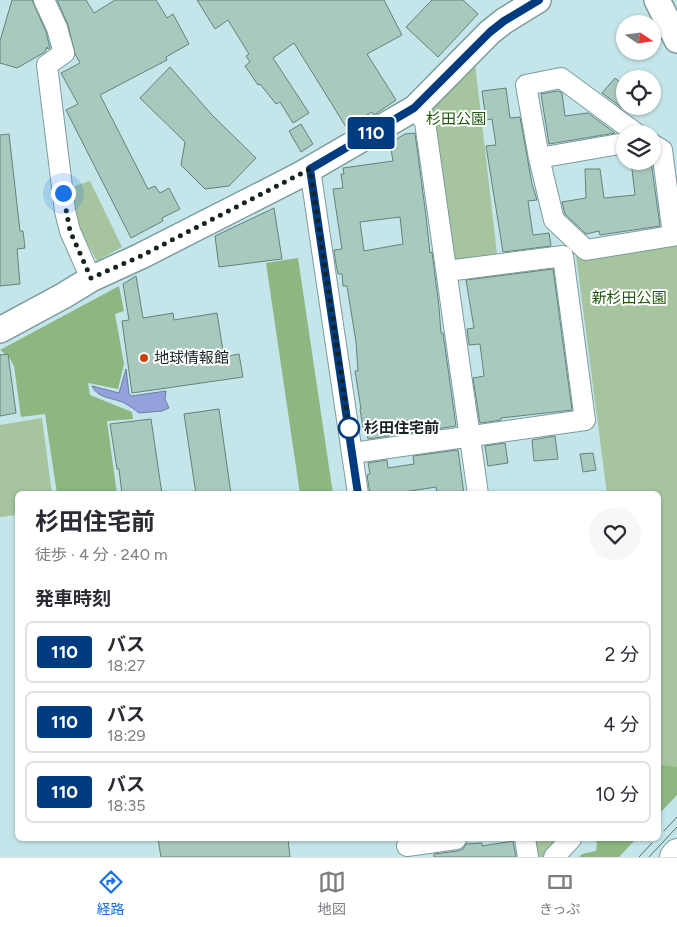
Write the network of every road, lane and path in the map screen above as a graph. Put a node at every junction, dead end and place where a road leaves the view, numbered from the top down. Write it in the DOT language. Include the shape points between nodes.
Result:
graph roads {
  1 [pos="44,0"];
  2 [pos="538,0"];
  3 [pos="657,0"];
  4 [pos="677,40"];
  5 [pos="414,108"];
  6 [pos="625,125"];
  7 [pos="616,144"];
  8 [pos="661,149"];
  9 [pos="539,158"];
  10 [pos="310,169"];
  11 [pos="675,235"];
  12 [pos="447,271"];
  13 [pos="91,278"];
  14 [pos="0,330"];
  15 [pos="470,437"];
  16 [pos="353,453"];
  17 [pos="358,491"];
  18 [pos="478,491"];
  19 [pos="444,841"];
  20 [pos="525,841"];
  21 [pos="569,841"];
  22 [pos="407,847"];
  23 [pos="677,854"];
  24 [pos="528,857"];
  25 [pos="554,857"];
  26 [pos="674,857"];
  1 -- 13 [label="street" via="64,53 47,66 65,211 70,231"];
  2 -- 5 [label="street" via="490,32"];
  3 -- 4 [label="street"];
  5 -- 10 [label="street"];
  5 -- 12 [label="street" via="425,122"];
  6 -- 9 [label="street" via="561,78 526,85"];
  7 -- 9 [label="street"];
  8 -- 11 [label="street"];
  9 -- 11 [label="street" via="554,220 586,250"];
  10 -- 13 [label="street" via="141,256"];
  10 -- 16 [label="street"];
  12 -- 15 [label="street"];
  12 -- 15 [label="street" via="563,256 585,420"];
  13 -- 14 [label="street"];
  15 -- 16 [label="street"];
  15 -- 18 [label="street"];
  16 -- 17 [label="street"];
  19 -- 22 [label="street"];
  20 -- 24 [label="street"];
  21 -- 25 [label="street"];
  23 -- 26 [label="highway"];
}
